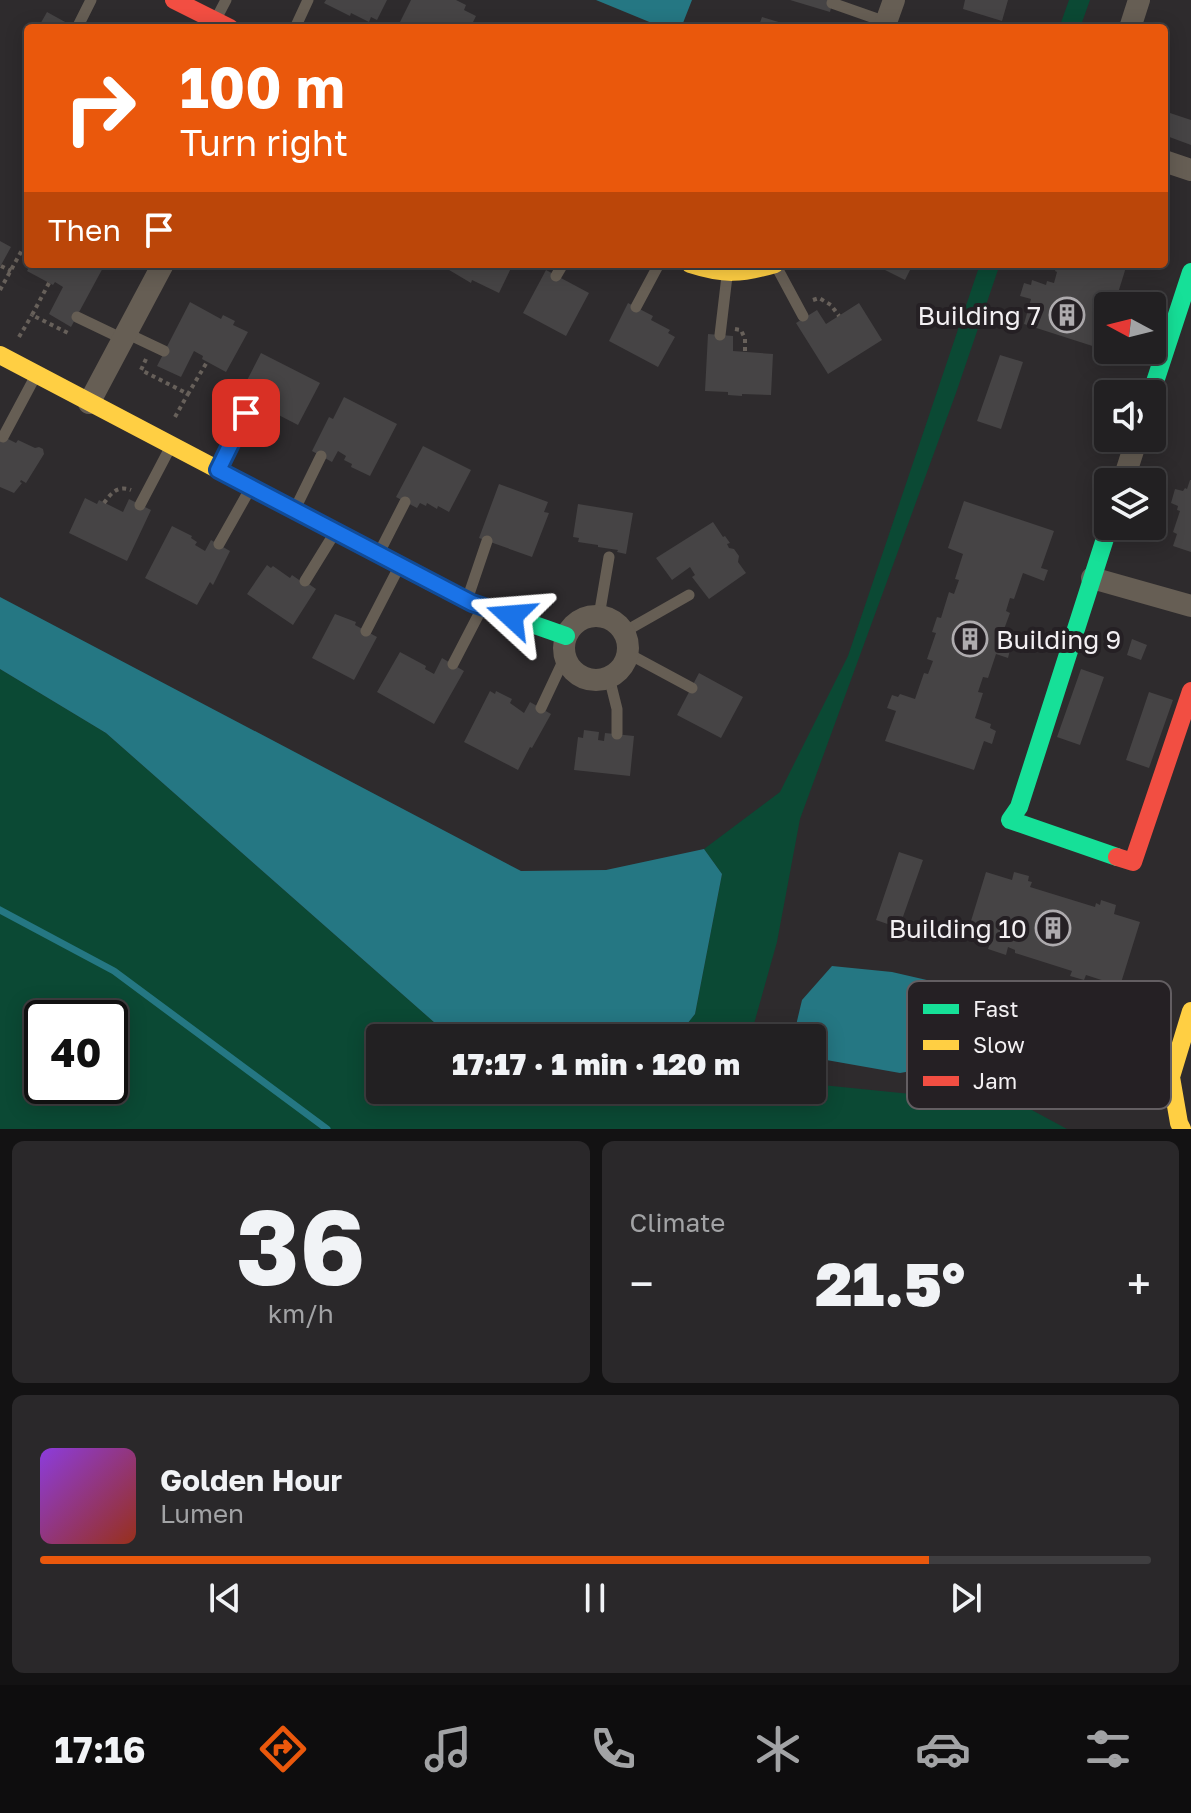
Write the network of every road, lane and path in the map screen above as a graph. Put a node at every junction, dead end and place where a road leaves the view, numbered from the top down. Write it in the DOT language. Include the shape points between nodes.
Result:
graph roads {
  1 [pos="91,0"];
  2 [pos="174,0"];
  3 [pos="226,0"];
  4 [pos="308,0"];
  5 [pos="894,0"];
  6 [pos="1139,0"];
  7 [pos="832,3"];
  8 [pos="214,23"];
  9 [pos="79,24"];
  10 [pos="297,24"];
  11 [pos="883,24"];
  12 [pos="885,24"];
  13 [pos="1131,24"];
  14 [pos="1168,162"];
  15 [pos="1191,170"];
  16 [pos="22,250"];
  17 [pos="1,266"];
  18 [pos="161,268"];
  19 [pos="561,268"];
  20 [pos="657,268"];
  21 [pos="702,268"];
  22 [pos="762,268"];
  23 [pos="777,268"];
  24 [pos="11,271"];
  25 [pos="727,274"];
  26 [pos="556,276"];
  27 [pos="49,283"];
  28 [pos="1189,284"];
  29 [pos="0,290"];
  30 [pos="636,307"];
  31 [pos="801,312"];
  32 [pos="839,316"];
  33 [pos="77,317"];
  34 [pos="91,324"];
  35 [pos="720,335"];
  36 [pos="125,336"];
  37 [pos="152,345"];
  38 [pos="164,351"];
  39 [pos="0,355"];
  40 [pos="207,362"];
  41 [pos="36,375"];
  42 [pos="1156,380"];
  43 [pos="89,403"];
  44 [pos="246,413"];
  45 [pos="3,437"];
  46 [pos="171,445"];
  47 [pos="321,456"];
  48 [pos="218,470"];
  49 [pos="251,487"];
  50 [pos="142,501"];
  51 [pos="405,502"];
  52 [pos="104,503"];
  53 [pos="294,510"];
  54 [pos="336,532"];
  55 [pos="1104,540"];
  56 [pos="487,541"];
  57 [pos="219,544"];
  58 [pos="379,554"];
  59 [pos="609,557"];
  60 [pos="400,565"];
  61 [pos="1092,578"];
  62 [pos="305,581"];
  63 [pos="689,595"];
  64 [pos="475,603"];
  65 [pos="1191,606"];
  66 [pos="599,616"];
  67 [pos="366,631"];
  68 [pos="626,642"];
  69 [pos="566,646"];
  70 [pos="453,664"];
  71 [pos="609,677"];
  72 [pos="692,688"];
  73 [pos="1191,691"];
  74 [pos="541,708"];
  75 [pos="617,734"];
  76 [pos="1191,1011"];
  77 [pos="1182,1129"];
  1 -- 9 [label="lane"];
  2 -- 8 [label="street"];
  3 -- 8 [label="lane"];
  4 -- 10 [label="lane"];
  5 -- 12 [label="street"];
  6 -- 13 [label="street"];
  7 -- 11 [label="lane"];
  14 -- 15 [label="street"];
  16 -- 24 [label="path"];
  17 -- 24 [label="path"];
  18 -- 36 [label="street"];
  19 -- 26 [label="lane"];
  20 -- 30 [label="lane"];
  21 -- 25 [label="street"];
  22 -- 25 [label="street"];
  23 -- 31 [label="lane"];
  24 -- 29 [label="path"];
  25 -- 35 [label="lane"];
  27 -- 34 [label="path" via="32,315 74,337"];
  28 -- 42 [label="street"];
  31 -- 32 [label="path" via="819,298"];
  33 -- 34 [label="lane"];
  34 -- 36 [label="lane"];
  36 -- 37 [label="lane"];
  36 -- 43 [label="street"];
  37 -- 38 [label="lane"];
  37 -- 40 [label="path" via="141,370 188,394"];
  39 -- 41 [label="street"];
  41 -- 43 [label="street"];
  41 -- 45 [label="lane"];
  43 -- 46 [label="street"];
  44 -- 48 [label="lane"];
  46 -- 48 [label="street"];
  46 -- 50 [label="lane"];
  47 -- 53 [label="lane"];
  48 -- 49 [label="street"];
  49 -- 53 [label="street"];
  49 -- 57 [label="lane"];
  50 -- 52 [label="path" via="128,488 112,492"];
  51 -- 58 [label="lane"];
  53 -- 54 [label="street"];
  54 -- 58 [label="street"];
  54 -- 62 [label="lane"];
  55 -- 61 [label="street"];
  56 -- 64 [label="lane"];
  58 -- 60 [label="street"];
  59 -- 66 [label="lane"];
  60 -- 64 [label="street"];
  60 -- 67 [label="lane"];
  61 -- 65 [label="street"];
  61 -- 73 [label="street" via="1019,807 1010,820 1133,862"];
  63 -- 68 [label="lane"];
  64 -- 69 [label="street"];
  64 -- 70 [label="lane"];
  66 -- 68 [label="street" via="618,624"];
  66 -- 69 [label="street" via="579,620"];
  68 -- 71 [label="street" via="624,662"];
  68 -- 72 [label="lane"];
  69 -- 71 [label="street" via="570,667 578,674 598,680"];
  69 -- 74 [label="lane"];
  71 -- 75 [label="lane"];
  76 -- 77 [label="street" via="1171,1077"];
}
